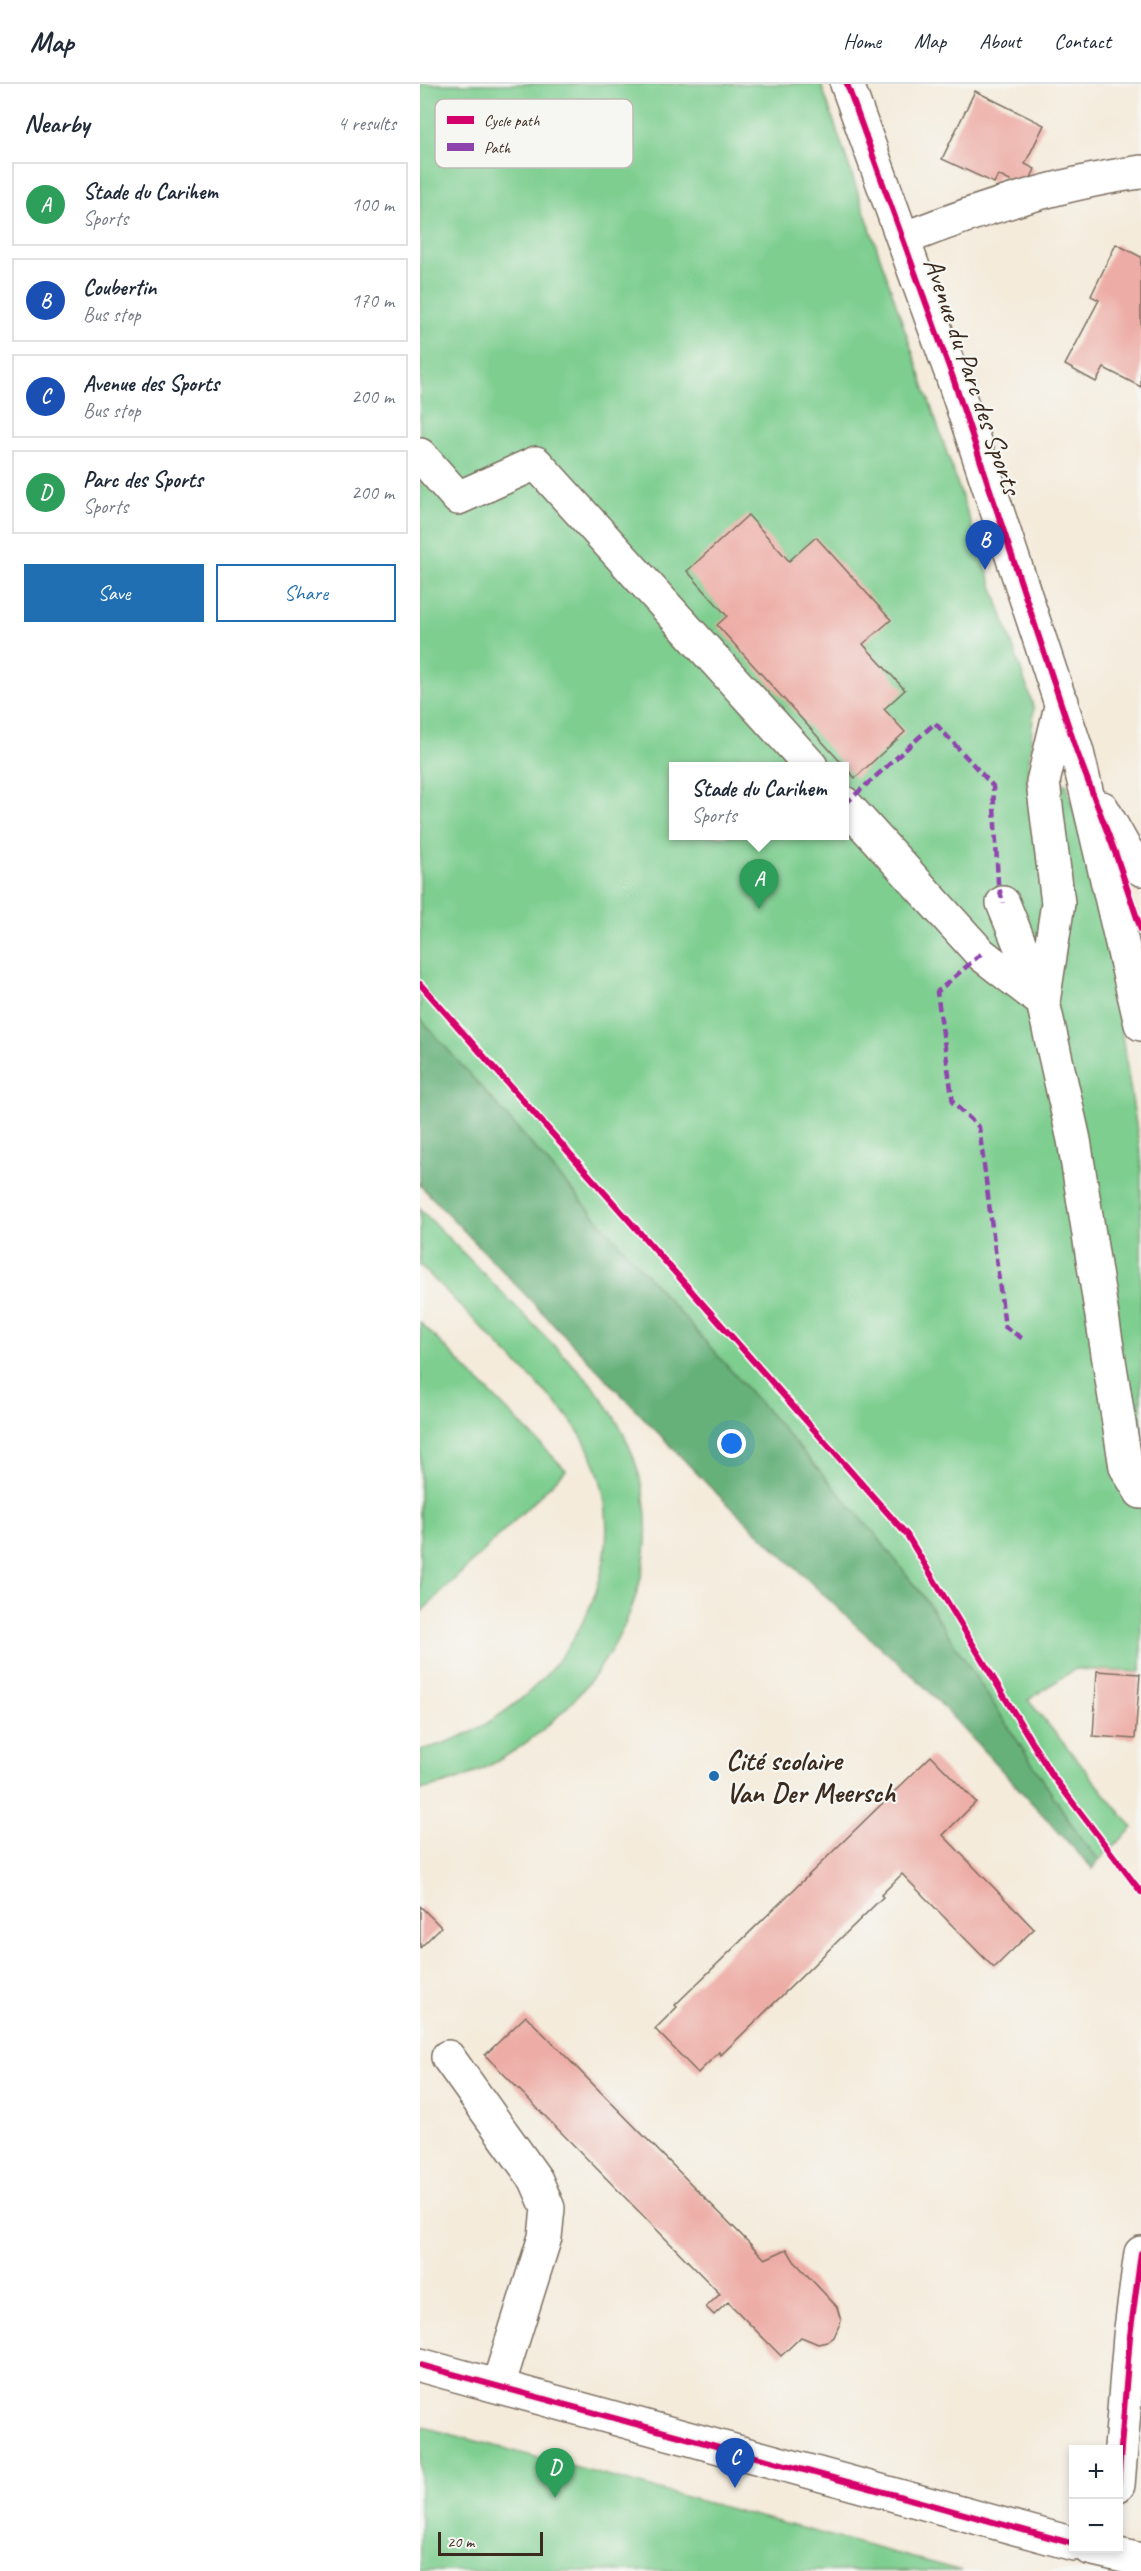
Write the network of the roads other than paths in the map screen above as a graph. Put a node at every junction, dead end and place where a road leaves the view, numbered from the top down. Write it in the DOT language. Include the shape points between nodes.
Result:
graph roads {
  1 [pos="847,84"];
  2 [pos="1141,172"];
  3 [pos="903,239"];
  4 [pos="420,455"];
  5 [pos="1062,702"];
  6 [pos="1077,752"];
  7 [pos="807,762"];
  8 [pos="849,809"];
  9 [pos="1141,869"];
  10 [pos="1003,903"];
  11 [pos="1043,1002"];
  12 [pos="1141,1024"];
  13 [pos="1141,1492"];
  14 [pos="448,2057"];
  15 [pos="1141,2253"];
  16 [pos="420,2365"];
  17 [pos="498,2386"];
  18 [pos="1122,2445"];
  19 [pos="1069,2543"];
  1 -- 3 [label="street, Avenue du Parc des Sports"];
  2 -- 3 [label="street" via="1093,180 969,213"];
  3 -- 5 [label="street, Avenue du Parc des Sports"];
  4 -- 7 [label="street" via="458,498 536,463"];
  5 -- 6 [label="street, Avenue du Parc des Sports"];
  5 -- 11 [label="street" via="1043,782 1058,903"];
  6 -- 9 [label="street" via="1108,822"];
  6 -- 12 [label="street, Avenue du Parc des Sports"];
  8 -- 11 [label="street" via="981,954"];
  10 -- 11 [label="street"];
  11 -- 13 [label="street" via="1074,1140 1126,1467"];
  14 -- 17 [label="street" via="536,2180 548,2208 545,2237"];
  15 -- 18 [label="street"];
  16 -- 17 [label="street"];
  17 -- 19 [label="street"];
}
